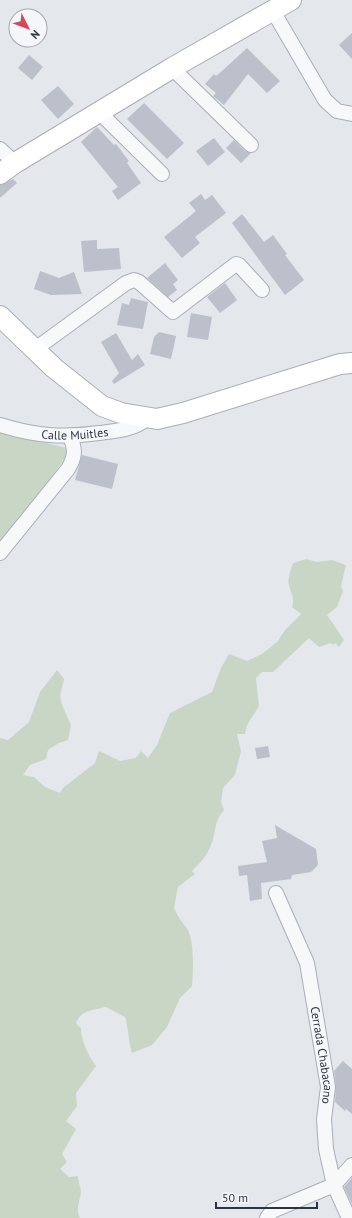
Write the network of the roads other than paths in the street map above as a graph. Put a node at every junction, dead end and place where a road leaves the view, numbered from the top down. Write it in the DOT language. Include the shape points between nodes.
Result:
graph roads {
  1 [pos="291,0"];
  2 [pos="273,11"];
  3 [pos="172,68"];
  4 [pos="100,113"];
  5 [pos="352,114"];
  6 [pos="251,144"];
  7 [pos="0,149"];
  8 [pos="7,169"];
  9 [pos="162,174"];
  10 [pos="262,290"];
  11 [pos="0,316"];
  12 [pos="34,350"];
  13 [pos="352,363"];
  14 [pos="148,418"];
  15 [pos="0,425"];
  16 [pos="70,437"];
  17 [pos="0,553"];
  18 [pos="276,893"];
  19 [pos="352,1166"];
  20 [pos="334,1185"];
  21 [pos="346,1217"];
  22 [pos="267,1218"];
  1 -- 2 [label="street"];
  2 -- 3 [label="street"];
  2 -- 5 [label="street" via="325,100 337,111"];
  3 -- 4 [label="street"];
  3 -- 6 [label="street"];
  4 -- 8 [label="street"];
  4 -- 9 [label="street"];
  7 -- 8 [label="street"];
  10 -- 12 [label="street" via="236,264 173,312 134,280 126,283"];
  11 -- 12 [label="street"];
  12 -- 14 [label="street" via="102,406"];
  13 -- 14 [label="street" via="340,364 168,418"];
  14 -- 16 [label="street, Calle Muitles" via="139,425 119,431"];
  15 -- 16 [label="street, Calle Muitles" via="23,432"];
  16 -- 17 [label="street" via="75,448 73,461"];
  18 -- 20 [label="street, Cerrada Chabacano" via="306,963 328,1087 324,1135"];
  19 -- 20 [label="street"];
  20 -- 21 [label="street, Cerrada Chabacano"];
  20 -- 22 [label="street" via="272,1211"];
}
